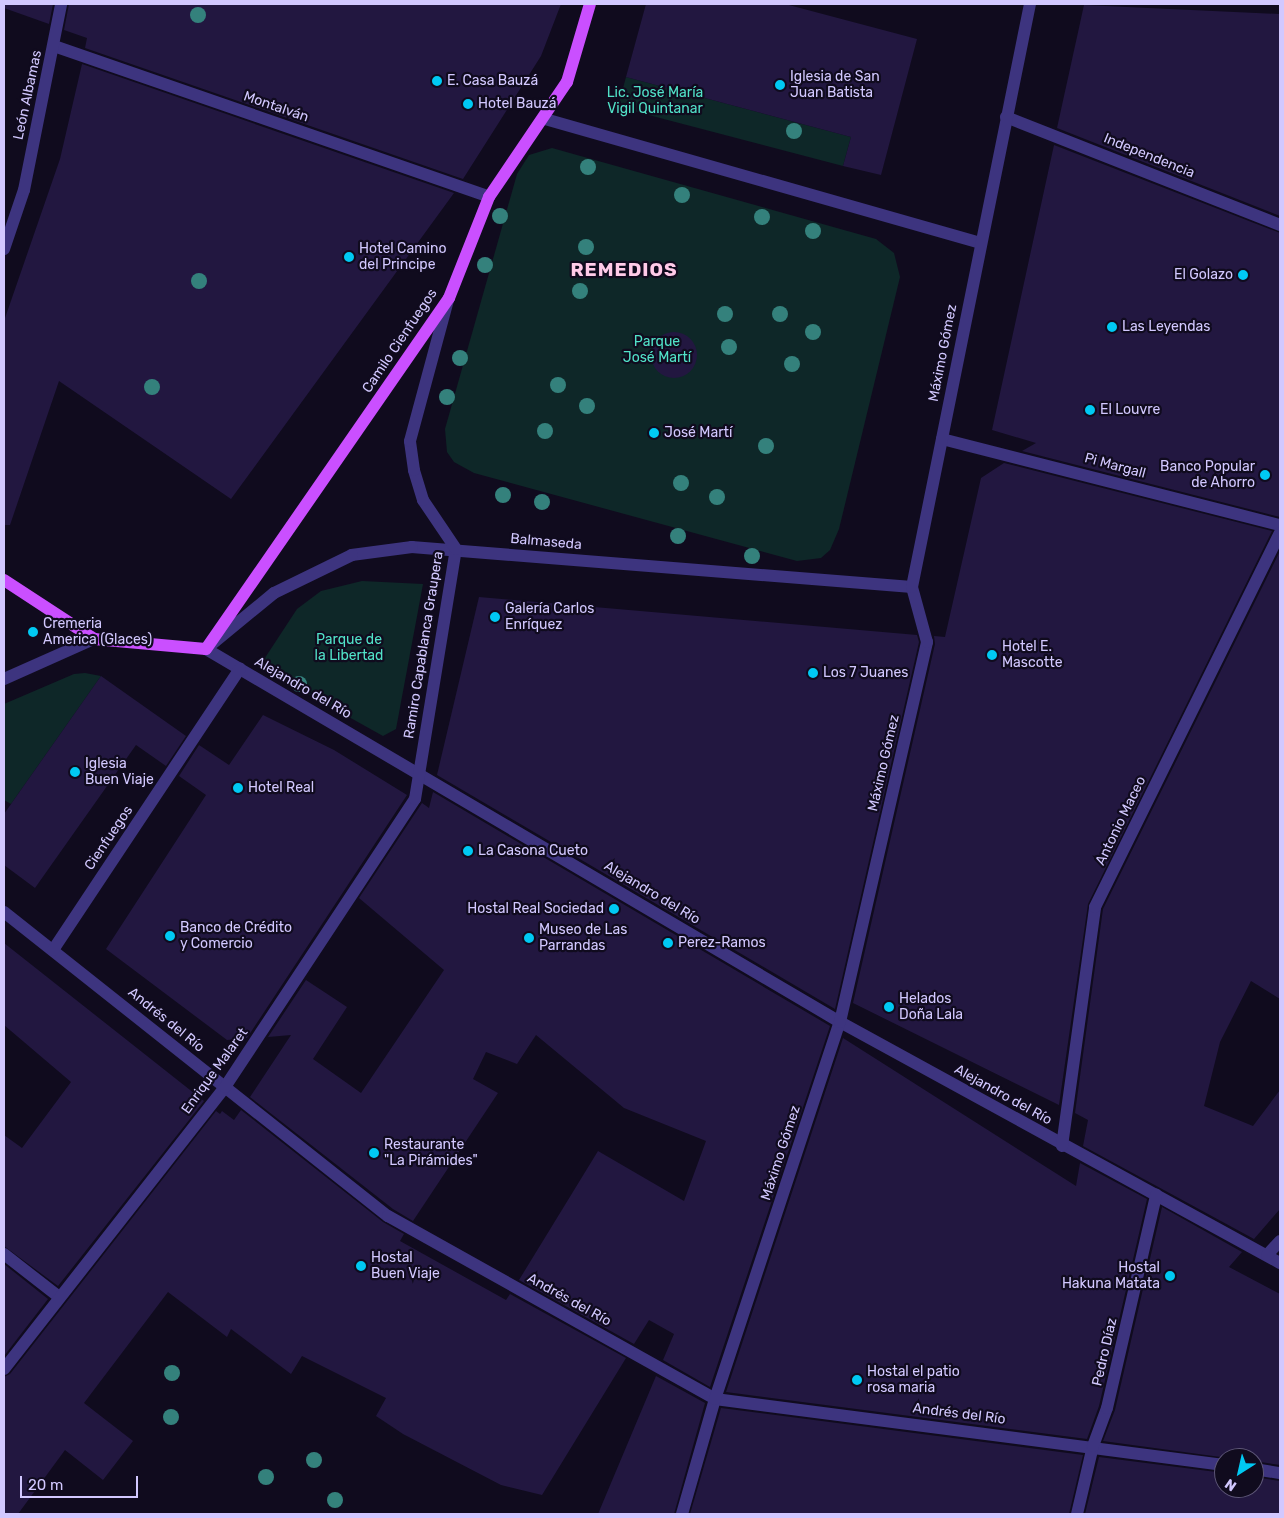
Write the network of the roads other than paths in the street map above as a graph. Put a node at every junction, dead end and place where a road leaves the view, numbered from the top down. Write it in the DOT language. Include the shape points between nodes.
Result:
graph roads {
  1 [pos="61,4"];
  2 [pos="590,4"];
  3 [pos="1030,4"];
  4 [pos="54,46"];
  5 [pos="1006,117"];
  6 [pos="545,118"];
  7 [pos="488,197"];
  8 [pos="1280,225"];
  9 [pos="980,243"];
  10 [pos="4,249"];
  11 [pos="449,298"];
  12 [pos="942,439"];
  13 [pos="1280,525"];
  14 [pos="1280,533"];
  15 [pos="456,549"];
  16 [pos="4,580"];
  17 [pos="912,588"];
  18 [pos="94,639"];
  19 [pos="206,649"];
  20 [pos="240,669"];
  21 [pos="4,679"];
  22 [pos="419,773"];
  23 [pos="4,912"];
  24 [pos="53,950"];
  25 [pos="840,1022"];
  26 [pos="225,1087"];
  27 [pos="1062,1146"];
  28 [pos="1156,1195"];
  29 [pos="1280,1241"];
  30 [pos="4,1254"];
  31 [pos="1267,1255"];
  32 [pos="1280,1263"];
  33 [pos="59,1297"];
  34 [pos="4,1369"];
  35 [pos="715,1400"];
  36 [pos="1093,1446"];
  37 [pos="1214,1464"];
  38 [pos="1264,1471"];
  39 [pos="1280,1473"];
  40 [pos="682,1514"];
  41 [pos="1076,1514"];
  1 -- 4 [label="street, León Albamas"];
  2 -- 6 [label="main road, Camilo Cienfuegos" via="567,82"];
  3 -- 5 [label="street, Máximo Gómez"];
  4 -- 7 [label="street, Montalván"];
  4 -- 10 [label="street, León Albamas" via="24,190"];
  5 -- 8 [label="street, Independencia"];
  5 -- 9 [label="street, Máximo Gómez"];
  6 -- 7 [label="main road, Camilo Cienfuegos"];
  6 -- 9 [label="street"];
  7 -- 11 [label="main road, Camilo Cienfuegos"];
  9 -- 12 [label="street, Máximo Gómez"];
  11 -- 15 [label="street, Ramiro Capablanca Graupera" via="410,441 423,500"];
  11 -- 19 [label="main road, Camilo Cienfuegos"];
  12 -- 13 [label="street, Pi Margall"];
  12 -- 17 [label="street, Máximo Gómez"];
  14 -- 27 [label="street, Antonio Maceo" via="1095,907"];
  15 -- 17 [label="street, Balmaseda"];
  15 -- 19 [label="street, Balmaseda" via="412,546 352,555 274,593"];
  15 -- 22 [label="street, Ramiro Capablanca Graupera"];
  16 -- 18 [label="main road, Alejandro del Río"];
  17 -- 25 [label="street, Máximo Gómez" via="927,642"];
  18 -- 19 [label="main road, Alejandro del Río"];
  18 -- 21 [label="street"];
  19 -- 20 [label="street, Alejandro del Río"];
  20 -- 22 [label="street, Alejandro del Río"];
  20 -- 24 [label="street, Cienfuegos"];
  22 -- 25 [label="street, Alejandro del Río"];
  22 -- 26 [label="street, Enrique Malaret" via="415,799"];
  23 -- 24 [label="street, Andrés del Río"];
  24 -- 26 [label="street, Andrés del Río"];
  25 -- 27 [label="street, Alejandro del Río"];
  25 -- 35 [label="street, Máximo Gómez"];
  26 -- 33 [label="street, Enrique Malaret"];
  26 -- 35 [label="street, Andrés del Río" via="388,1216"];
  27 -- 28 [label="street, Alejandro del Río"];
  28 -- 31 [label="street, Alejandro del Río"];
  28 -- 36 [label="street, Pedro Díaz" via="1108,1408"];
  29 -- 31 [label="street"];
  30 -- 33 [label="street"];
  31 -- 32 [label="street, Alejandro del Río"];
  33 -- 34 [label="street, Enrique Malaret"];
  35 -- 36 [label="street, Andrés del Río"];
  35 -- 40 [label="street, Máximo Gómez"];
  36 -- 37 [label="street, Andrés del Río"];
  36 -- 41 [label="street, Pedro Díaz"];
  38 -- 39 [label="street"];
}
